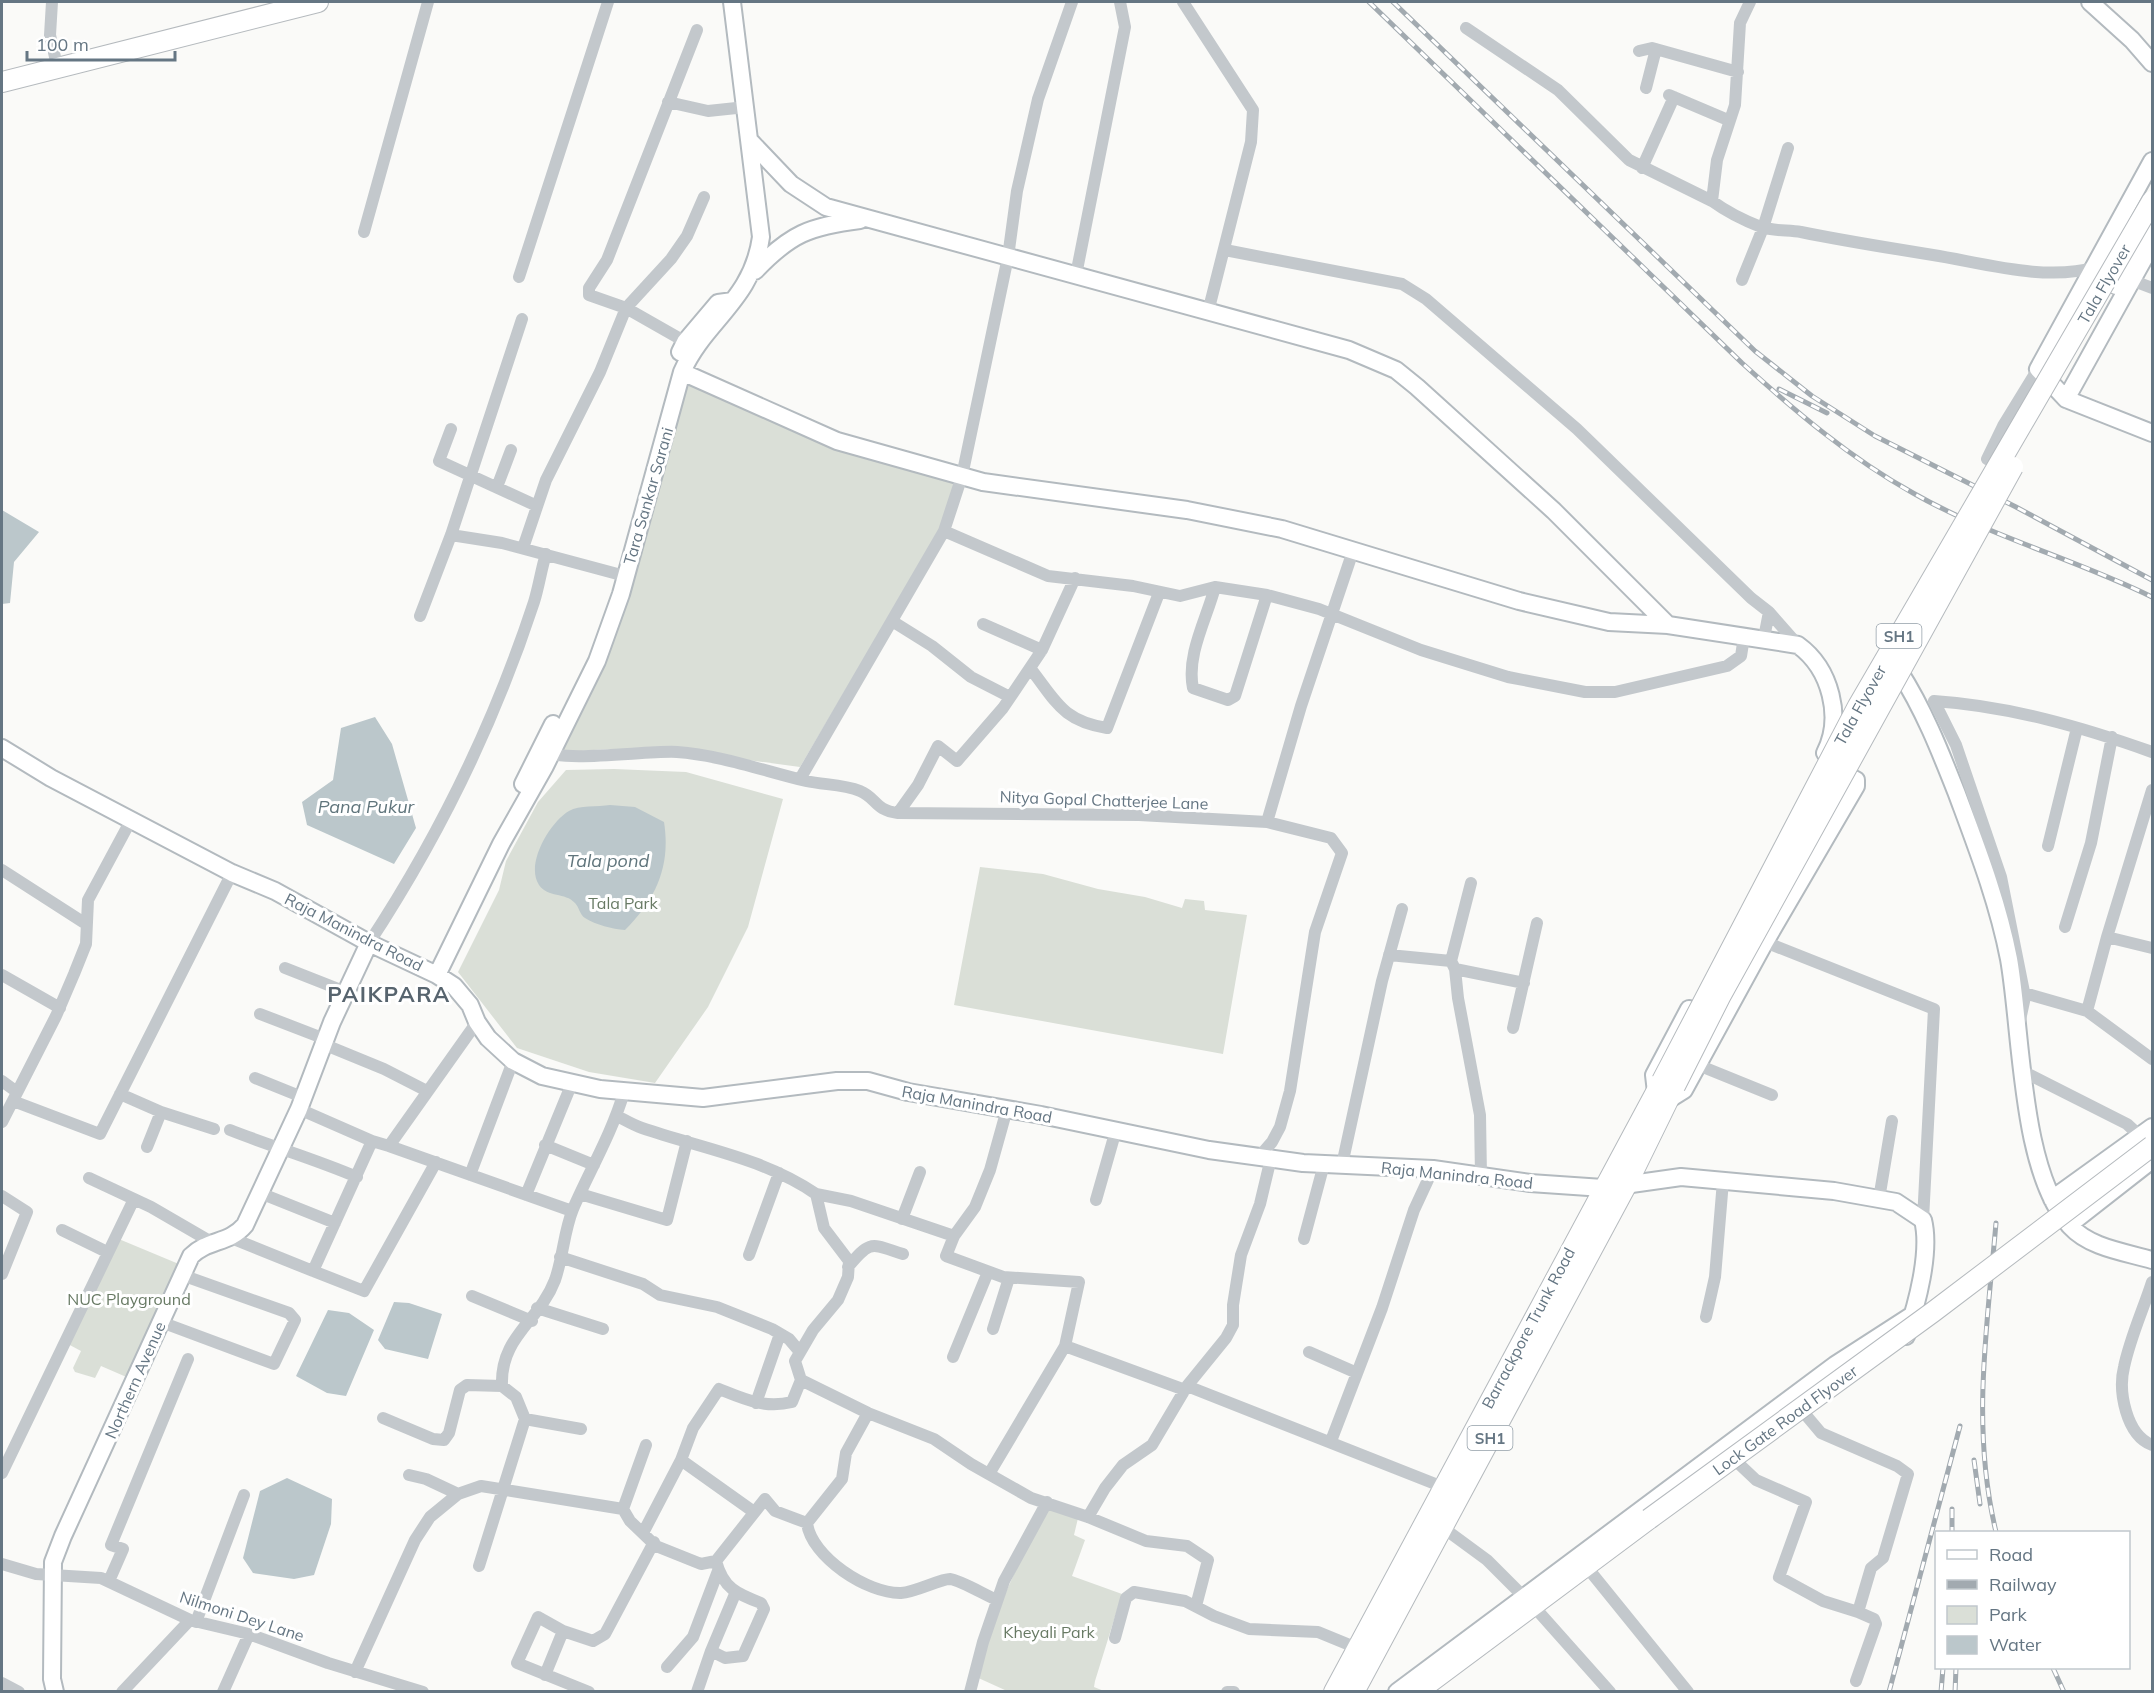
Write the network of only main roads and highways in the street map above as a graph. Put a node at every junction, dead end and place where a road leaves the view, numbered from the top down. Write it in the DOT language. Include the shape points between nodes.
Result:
graph roads {
  1 [pos="273,2"];
  2 [pos="318,2"];
  3 [pos="2,72"];
  4 [pos="2,82"];
  5 [pos="2152,201"];
  6 [pos="2152,225"];
  7 [pos="1665,1090"];
  8 [pos="2148,1136"];
  9 [pos="1452,1491"];
  10 [pos="1428,1691"];
  11 [pos="1334,1692"];
  12 [pos="1354,1692"];
  1 -- 3 [label="main road"];
  2 -- 4 [label="main road"];
  5 -- 7 [label="main road, Tala Flyover / SH1, bridge" via="1858,706"];
  6 -- 7 [label="main road, Tala Flyover, bridge"];
  7 -- 9 [label="main road, Barrackpore Trunk Road / SH1" via="1604,1188"];
  7 -- 9 [label="main road, Barrackpore Trunk Road / SH1" via="1626,1185"];
  8 -- 10 [label="main road, Lock Gate Road Flyover, bridge" via="1933,1312"];
  9 -- 11 [label="main road, Barrackpore Trunk Road / SH1"];
  9 -- 12 [label="main road, Barrackpore Trunk Road / SH1" via="1442,1527"];
}
